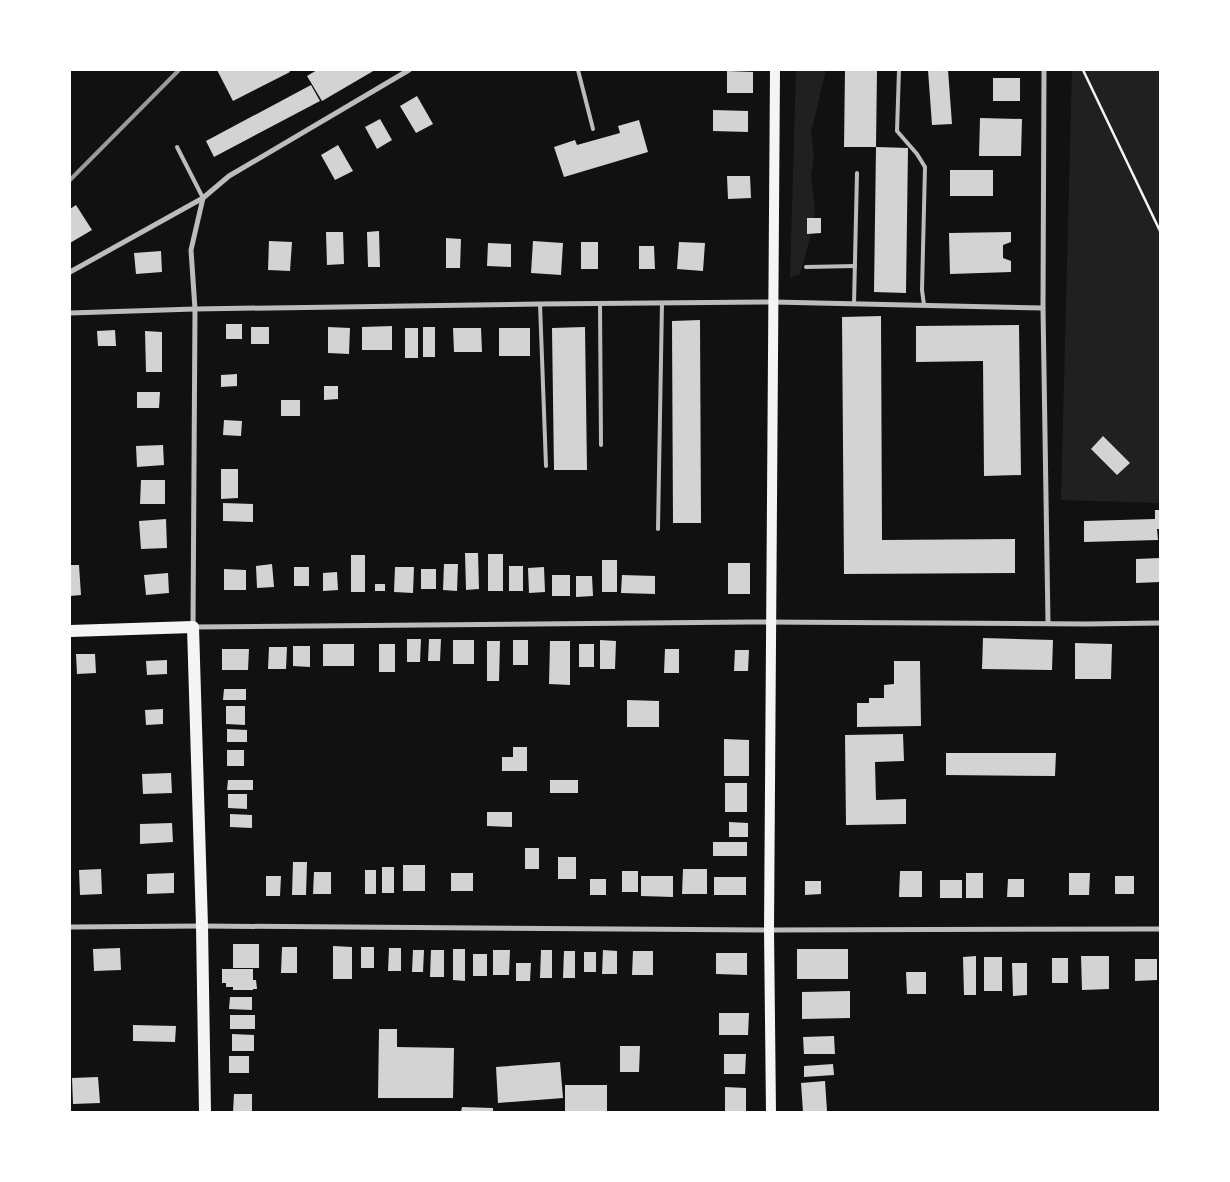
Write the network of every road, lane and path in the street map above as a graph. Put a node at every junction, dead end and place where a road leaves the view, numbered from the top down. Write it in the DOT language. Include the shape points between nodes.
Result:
graph roads {
  1 [pos="409,70"];
  2 [pos="578,70"];
  3 [pos="775,70"];
  4 [pos="898,70"];
  5 [pos="1044,70"];
  6 [pos="1083,70"];
  7 [pos="593,129"];
  8 [pos="177,147"];
  9 [pos="857,173"];
  10 [pos="203,198"];
  11 [pos="1160,230"];
  12 [pos="855,266"];
  13 [pos="806,267"];
  14 [pos="70,272"];
  15 [pos="774,302"];
  16 [pos="662,303"];
  17 [pos="540,304"];
  18 [pos="600,304"];
  19 [pos="854,304"];
  20 [pos="924,305"];
  21 [pos="1043,308"];
  22 [pos="195,309"];
  23 [pos="70,313"];
  24 [pos="601,446"];
  25 [pos="546,466"];
  26 [pos="658,529"];
  27 [pos="772,622"];
  28 [pos="1048,623"];
  29 [pos="1160,623"];
  30 [pos="193,627"];
  31 [pos="70,631"];
  32 [pos="202,926"];
  33 [pos="70,927"];
  34 [pos="1160,929"];
  35 [pos="769,930"];
  36 [pos="205,1112"];
  37 [pos="771,1112"];
  1 -- 10 [label="street" via="229,176"];
  2 -- 7 [label="lane"];
  3 -- 15 [label="main road"];
  4 -- 20 [label="lane" via="897,130 925,167"];
  5 -- 21 [label="street"];
  6 -- 11 [label="path"];
  8 -- 10 [label="lane"];
  9 -- 12 [label="lane"];
  10 -- 14 [label="street"];
  10 -- 22 [label="street" via="191,250"];
  12 -- 13 [label="lane"];
  12 -- 19 [label="lane"];
  15 -- 16 [label="street"];
  15 -- 19 [label="street"];
  15 -- 27 [label="main road"];
  16 -- 18 [label="street"];
  16 -- 26 [label="lane"];
  17 -- 18 [label="street"];
  17 -- 22 [label="street"];
  17 -- 25 [label="lane"];
  18 -- 24 [label="lane"];
  19 -- 20 [label="street"];
  20 -- 21 [label="street"];
  21 -- 28 [label="street"];
  22 -- 23 [label="street"];
  22 -- 30 [label="street"];
  27 -- 28 [label="street"];
  27 -- 30 [label="street"];
  27 -- 35 [label="main road"];
  28 -- 29 [label="street"];
  30 -- 31 [label="main road"];
  30 -- 32 [label="main road"];
  32 -- 33 [label="street"];
  32 -- 35 [label="street"];
  32 -- 36 [label="main road"];
  34 -- 35 [label="street"];
  35 -- 37 [label="main road"];
}
